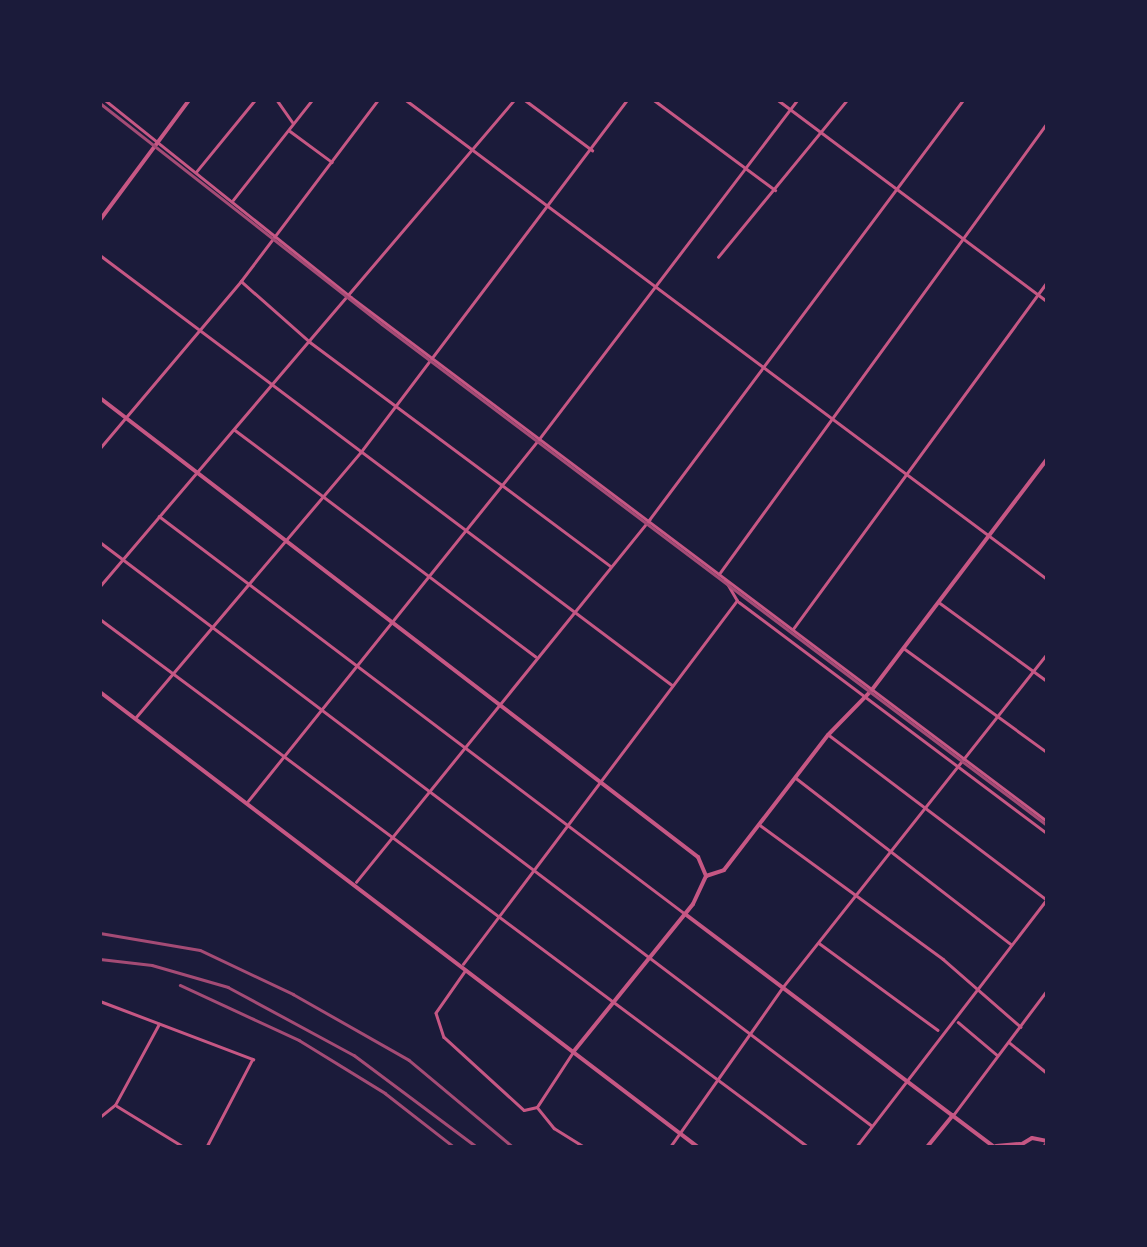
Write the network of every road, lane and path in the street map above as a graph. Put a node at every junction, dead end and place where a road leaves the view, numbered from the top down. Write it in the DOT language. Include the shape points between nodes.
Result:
graph roads {
  1 [pos="106,100"];
  2 [pos="189,100"];
  3 [pos="277,100"];
  4 [pos="312,100"];
  5 [pos="378,100"];
  6 [pos="406,100"];
  7 [pos="514,100"];
  8 [pos="525,100"];
  9 [pos="627,100"];
  10 [pos="654,100"];
  11 [pos="778,100"];
  12 [pos="798,100"];
  13 [pos="847,100"];
  14 [pos="963,100"];
  15 [pos="252,101"];
  16 [pos="790,110"];
  17 [pos="1047,123"];
  18 [pos="294,124"];
  19 [pos="289,131"];
  20 [pos="819,134"];
  21 [pos="160,141"];
  22 [pos="470,149"];
  23 [pos="592,150"];
  24 [pos="333,162"];
  25 [pos="196,172"];
  26 [pos="742,172"];
  27 [pos="776,191"];
  28 [pos="896,191"];
  29 [pos="233,200"];
  30 [pos="551,208"];
  31 [pos="100,220"];
  32 [pos="276,233"];
  33 [pos="961,238"];
  34 [pos="100,255"];
  35 [pos="718,258"];
  36 [pos="241,281"];
  37 [pos="1047,282"];
  38 [pos="654,285"];
  39 [pos="1038,294"];
  40 [pos="352,297"];
  41 [pos="1047,301"];
  42 [pos="198,330"];
  43 [pos="310,342"];
  44 [pos="434,358"];
  45 [pos="762,365"];
  46 [pos="272,387"];
  47 [pos="100,398"];
  48 [pos="396,407"];
  49 [pos="126,418"];
  50 [pos="836,419"];
  51 [pos="234,429"];
  52 [pos="539,440"];
  53 [pos="100,448"];
  54 [pos="360,454"];
  55 [pos="1047,459"];
  56 [pos="906,472"];
  57 [pos="197,473"];
  58 [pos="502,486"];
  59 [pos="323,496"];
  60 [pos="160,516"];
  61 [pos="649,520"];
  62 [pos="465,532"];
  63 [pos="988,533"];
  64 [pos="284,540"];
  65 [pos="100,542"];
  66 [pos="122,560"];
  67 [pos="611,566"];
  68 [pos="718,575"];
  69 [pos="428,578"];
  70 [pos="1047,579"];
  71 [pos="725,580"];
  72 [pos="250,584"];
  73 [pos="100,586"];
  74 [pos="738,601"];
  75 [pos="939,602"];
  76 [pos="573,611"];
  77 [pos="100,619"];
  78 [pos="392,621"];
  79 [pos="213,628"];
  80 [pos="792,630"];
  81 [pos="904,648"];
  82 [pos="1047,654"];
  83 [pos="535,656"];
  84 [pos="355,667"];
  85 [pos="1034,672"];
  86 [pos="172,674"];
  87 [pos="1047,681"];
  88 [pos="672,685"];
  89 [pos="871,690"];
  90 [pos="100,692"];
  91 [pos="863,695"];
  92 [pos="498,702"];
  93 [pos="317,712"];
  94 [pos="997,716"];
  95 [pos="135,718"];
  96 [pos="828,734"];
  97 [pos="464,747"];
  98 [pos="1047,752"];
  99 [pos="280,759"];
  100 [pos="964,759"];
  101 [pos="958,766"];
  102 [pos="795,776"];
  103 [pos="601,781"];
  104 [pos="432,793"];
  105 [pos="246,802"];
  106 [pos="925,808"];
  107 [pos="1047,821"];
  108 [pos="759,824"];
  109 [pos="567,827"];
  110 [pos="1047,833"];
  111 [pos="395,840"];
  112 [pos="891,853"];
  113 [pos="530,872"];
  114 [pos="706,876"];
  115 [pos="355,884"];
  116 [pos="853,898"];
  117 [pos="1047,899"];
  118 [pos="685,914"];
  119 [pos="496,920"];
  120 [pos="818,942"];
  121 [pos="1012,944"];
  122 [pos="647,960"];
  123 [pos="464,967"];
  124 [pos="782,988"];
  125 [pos="1047,990"];
  126 [pos="978,993"];
  127 [pos="100,1001"];
  128 [pos="610,1004"];
  129 [pos="956,1020"];
  130 [pos="160,1023"];
  131 [pos="1021,1026"];
  132 [pos="940,1032"];
  133 [pos="747,1034"];
  134 [pos="1009,1042"];
  135 [pos="574,1051"];
  136 [pos="998,1056"];
  137 [pos="1047,1073"];
  138 [pos="906,1079"];
  139 [pos="712,1080"];
  140 [pos="114,1105"];
  141 [pos="537,1107"];
  142 [pos="953,1116"];
  143 [pos="100,1117"];
  144 [pos="871,1126"];
  145 [pos="680,1134"];
  146 [pos="1047,1141"];
  147 [pos="993,1146"];
  148 [pos="1018,1146"];
  149 [pos="184,1147"];
  150 [pos="207,1147"];
  151 [pos="584,1147"];
  152 [pos="670,1147"];
  153 [pos="698,1147"];
  154 [pos="808,1147"];
  155 [pos="856,1147"];
  156 [pos="927,1147"];
  1 -- 21 [label="street"];
  2 -- 21 [label="street"];
  3 -- 18 [label="street"];
  4 -- 18 [label="street"];
  5 -- 24 [label="street"];
  6 -- 22 [label="street"];
  7 -- 22 [label="street"];
  8 -- 23 [label="street"];
  9 -- 23 [label="street"];
  10 -- 26 [label="street"];
  11 -- 16 [label="street"];
  12 -- 16 [label="street"];
  13 -- 20 [label="street"];
  14 -- 28 [label="street"];
  15 -- 25 [label="street"];
  16 -- 20 [label="street"];
  16 -- 26 [label="street"];
  17 -- 33 [label="street"];
  18 -- 19 [label="street"];
  19 -- 24 [label="street"];
  19 -- 29 [label="street"];
  20 -- 27 [label="street"];
  20 -- 28 [label="street"];
  21 -- 25 [label="street"];
  21 -- 31 [label="street"];
  22 -- 30 [label="street"];
  22 -- 40 [label="street"];
  23 -- 30 [label="street"];
  24 -- 32 [label="street"];
  25 -- 29 [label="street"];
  26 -- 27 [label="street"];
  26 -- 38 [label="street"];
  27 -- 35 [label="street"];
  28 -- 33 [label="street"];
  28 -- 45 [label="street"];
  29 -- 32 [label="street"];
  30 -- 38 [label="street"];
  30 -- 44 [label="street"];
  32 -- 36 [label="street"];
  32 -- 40 [label="street"];
  33 -- 39 [label="street"];
  33 -- 50 [label="street"];
  34 -- 42 [label="street"];
  36 -- 42 [label="street"];
  36 -- 43 [label="street"];
  37 -- 39 [label="street"];
  38 -- 45 [label="street"];
  38 -- 52 [label="street"];
  39 -- 41 [label="street"];
  39 -- 56 [label="street"];
  40 -- 43 [label="street"];
  40 -- 44 [label="street"];
  42 -- 46 [label="street"];
  42 -- 49 [label="street"];
  43 -- 46 [label="street"];
  43 -- 48 [label="street"];
  44 -- 48 [label="street"];
  44 -- 52 [label="street"];
  45 -- 50 [label="street"];
  45 -- 61 [label="street"];
  46 -- 51 [label="street"];
  46 -- 54 [label="street"];
  47 -- 49 [label="street"];
  48 -- 54 [label="street"];
  48 -- 58 [label="street"];
  49 -- 53 [label="street"];
  49 -- 57 [label="street"];
  50 -- 56 [label="street"];
  50 -- 68 [label="street"];
  51 -- 57 [label="street"];
  51 -- 59 [label="street"];
  52 -- 58 [label="street"];
  52 -- 61 [label="street"];
  54 -- 59 [label="street"];
  54 -- 62 [label="street"];
  55 -- 63 [label="street"];
  56 -- 63 [label="street"];
  56 -- 80 [label="street"];
  57 -- 60 [label="street"];
  57 -- 64 [label="street"];
  58 -- 62 [label="street"];
  58 -- 67 [label="street"];
  59 -- 64 [label="street"];
  59 -- 69 [label="street"];
  60 -- 66 [label="street"];
  60 -- 72 [label="street"];
  61 -- 67 [label="street"];
  61 -- 68 [label="street"];
  62 -- 69 [label="street"];
  62 -- 76 [label="street"];
  63 -- 70 [label="street"];
  63 -- 75 [label="street"];
  64 -- 72 [label="street"];
  64 -- 78 [label="street"];
  65 -- 66 [label="street"];
  66 -- 73 [label="street"];
  66 -- 79 [label="street"];
  67 -- 76 [label="street"];
  68 -- 71 [label="street"];
  69 -- 78 [label="street"];
  69 -- 83 [label="street"];
  71 -- 74 [label="street"];
  71 -- 80 [label="street"];
  72 -- 79 [label="street"];
  72 -- 84 [label="street"];
  74 -- 88 [label="street"];
  74 -- 91 [label="street"];
  75 -- 81 [label="street"];
  75 -- 85 [label="street"];
  76 -- 83 [label="street"];
  76 -- 88 [label="street"];
  77 -- 86 [label="street"];
  78 -- 84 [label="street"];
  78 -- 92 [label="street"];
  79 -- 86 [label="street"];
  79 -- 93 [label="street"];
  80 -- 89 [label="street"];
  81 -- 89 [label="street"];
  81 -- 94 [label="street"];
  82 -- 85 [label="street"];
  83 -- 92 [label="street"];
  84 -- 93 [label="street"];
  84 -- 97 [label="street"];
  85 -- 87 [label="street"];
  85 -- 94 [label="street"];
  86 -- 95 [label="street"];
  86 -- 99 [label="street"];
  88 -- 103 [label="street"];
  89 -- 91 [label="street"];
  89 -- 100 [label="street"];
  90 -- 95 [label="street"];
  91 -- 96 [label="street"];
  91 -- 101 [label="street"];
  92 -- 97 [label="street"];
  92 -- 103 [label="street"];
  93 -- 99 [label="street"];
  93 -- 104 [label="street"];
  94 -- 98 [label="street"];
  94 -- 100 [label="street"];
  95 -- 105 [label="street"];
  96 -- 102 [label="street"];
  96 -- 106 [label="street"];
  97 -- 104 [label="street"];
  97 -- 109 [label="street"];
  99 -- 105 [label="street"];
  99 -- 111 [label="street"];
  100 -- 101 [label="street"];
  100 -- 107 [label="street"];
  101 -- 106 [label="street"];
  101 -- 110 [label="street"];
  102 -- 108 [label="street"];
  102 -- 112 [label="street"];
  103 -- 109 [label="street"];
  103 -- 114 [label="street" via="698,857"];
  104 -- 111 [label="street"];
  104 -- 113 [label="street"];
  105 -- 115 [label="street"];
  106 -- 112 [label="street"];
  106 -- 117 [label="street"];
  108 -- 114 [label="street" via="724,870"];
  108 -- 116 [label="street"];
  109 -- 113 [label="street"];
  109 -- 118 [label="street"];
  111 -- 115 [label="street"];
  111 -- 119 [label="street"];
  112 -- 116 [label="street"];
  112 -- 121 [label="street"];
  113 -- 119 [label="street"];
  113 -- 122 [label="street"];
  114 -- 118 [label="street"];
  115 -- 123 [label="street"];
  116 -- 120 [label="street"];
  116 -- 126 [label="street" via="943,959"];
  117 -- 121 [label="street"];
  118 -- 122 [label="street"];
  118 -- 124 [label="street"];
  119 -- 123 [label="street"];
  119 -- 128 [label="street"];
  120 -- 124 [label="street"];
  120 -- 132 [label="street"];
  121 -- 126 [label="street"];
  122 -- 128 [label="street"];
  122 -- 133 [label="street"];
  123 -- 135 [label="street"];
  123 -- 141 [label="street" via="436,1024 524,1110"];
  124 -- 133 [label="street"];
  124 -- 138 [label="street"];
  125 -- 131 [label="street"];
  126 -- 129 [label="street"];
  126 -- 131 [label="street"];
  127 -- 130 [label="street"];
  128 -- 135 [label="street"];
  128 -- 139 [label="street"];
  129 -- 132 [label="street"];
  129 -- 136 [label="street"];
  130 -- 140 [label="street"];
  130 -- 150 [label="street" via="253,1059"];
  131 -- 134 [label="street"];
  132 -- 138 [label="street"];
  133 -- 139 [label="street"];
  133 -- 144 [label="street"];
  134 -- 136 [label="street"];
  134 -- 137 [label="street"];
  135 -- 141 [label="street"];
  135 -- 145 [label="street"];
  136 -- 142 [label="street"];
  138 -- 142 [label="street"];
  138 -- 144 [label="street"];
  139 -- 145 [label="street"];
  139 -- 154 [label="street"];
  140 -- 143 [label="street"];
  140 -- 149 [label="street"];
  141 -- 151 [label="street"];
  142 -- 147 [label="street"];
  142 -- 156 [label="street"];
  144 -- 155 [label="street"];
  145 -- 152 [label="street"];
  145 -- 153 [label="street"];
  146 -- 148 [label="street"];
  147 -- 148 [label="street"];
}
